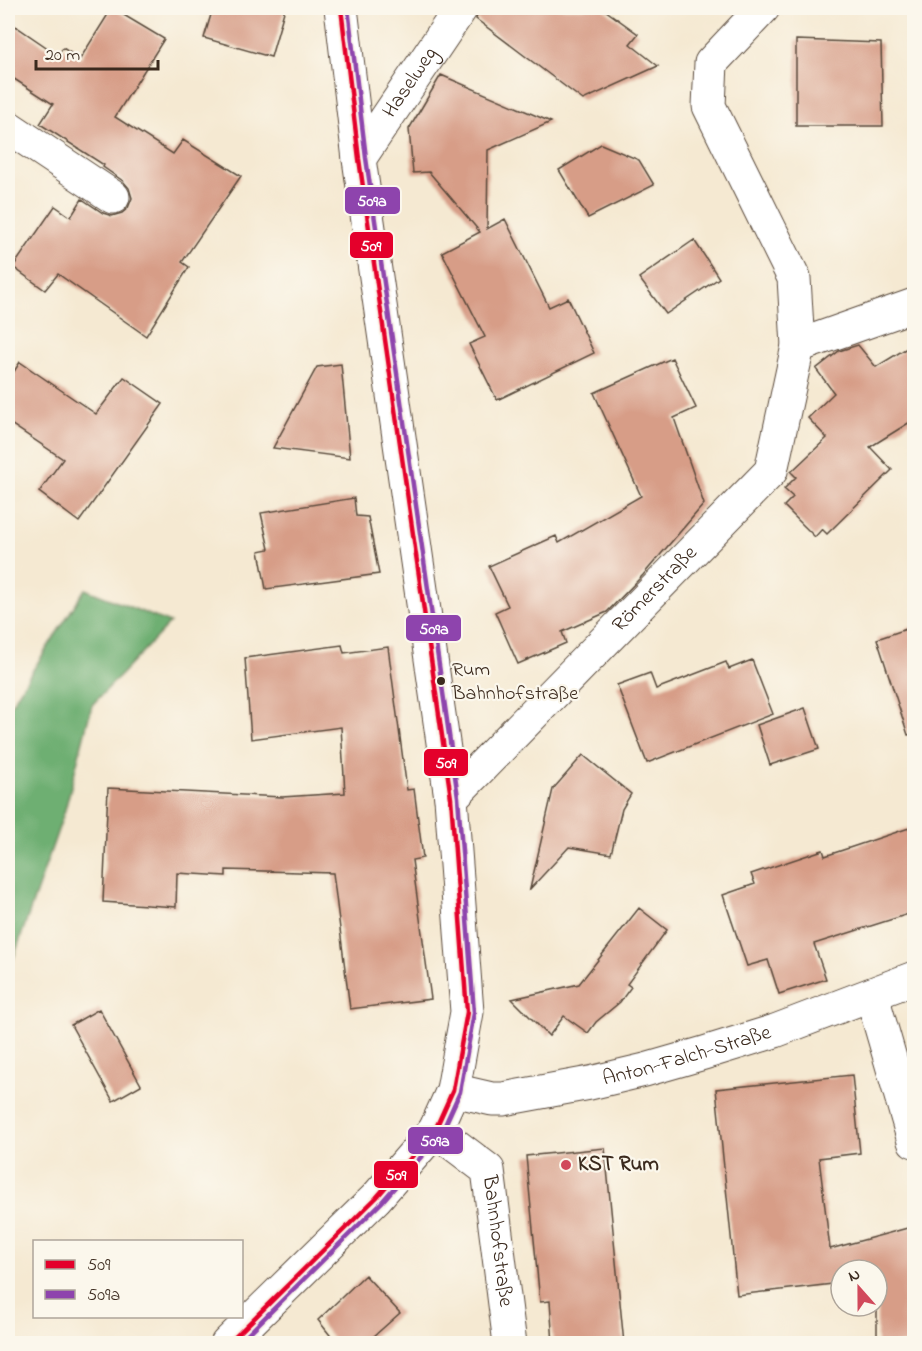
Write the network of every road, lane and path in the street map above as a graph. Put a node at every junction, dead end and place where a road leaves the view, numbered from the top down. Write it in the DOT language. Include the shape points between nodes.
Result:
graph roads {
  1 [pos="341,8"];
  2 [pos="461,8"];
  3 [pos="763,8"];
  4 [pos="8,128"];
  5 [pos="359,159"];
  6 [pos="113,197"];
  7 [pos="915,305"];
  8 [pos="798,346"];
  9 [pos="451,798"];
  10 [pos="915,978"];
  11 [pos="872,996"];
  12 [pos="453,1090"];
  13 [pos="435,1130"];
  14 [pos="915,1141"];
  15 [pos="227,1344"];
  16 [pos="510,1344"];
  1 -- 5 [label="street"];
  2 -- 5 [label="street, Haselweg"];
  3 -- 8 [label="street, Römerstraße" via="711,63 709,106 794,278"];
  4 -- 6 [label="street"];
  5 -- 9 [label="street"];
  7 -- 8 [label="street"];
  8 -- 9 [label="street, Römerstraße" via="771,471"];
  9 -- 12 [label="street" via="467,1012"];
  10 -- 11 [label="street, Anton-Falch-Straße"];
  11 -- 12 [label="street, Anton-Falch-Straße" via="704,1053 590,1083 503,1099"];
  11 -- 14 [label="street"];
  12 -- 13 [label="street"];
  13 -- 15 [label="street" via="376,1198"];
  13 -- 16 [label="street, Bahnhofstraße" via="488,1170"];
}
